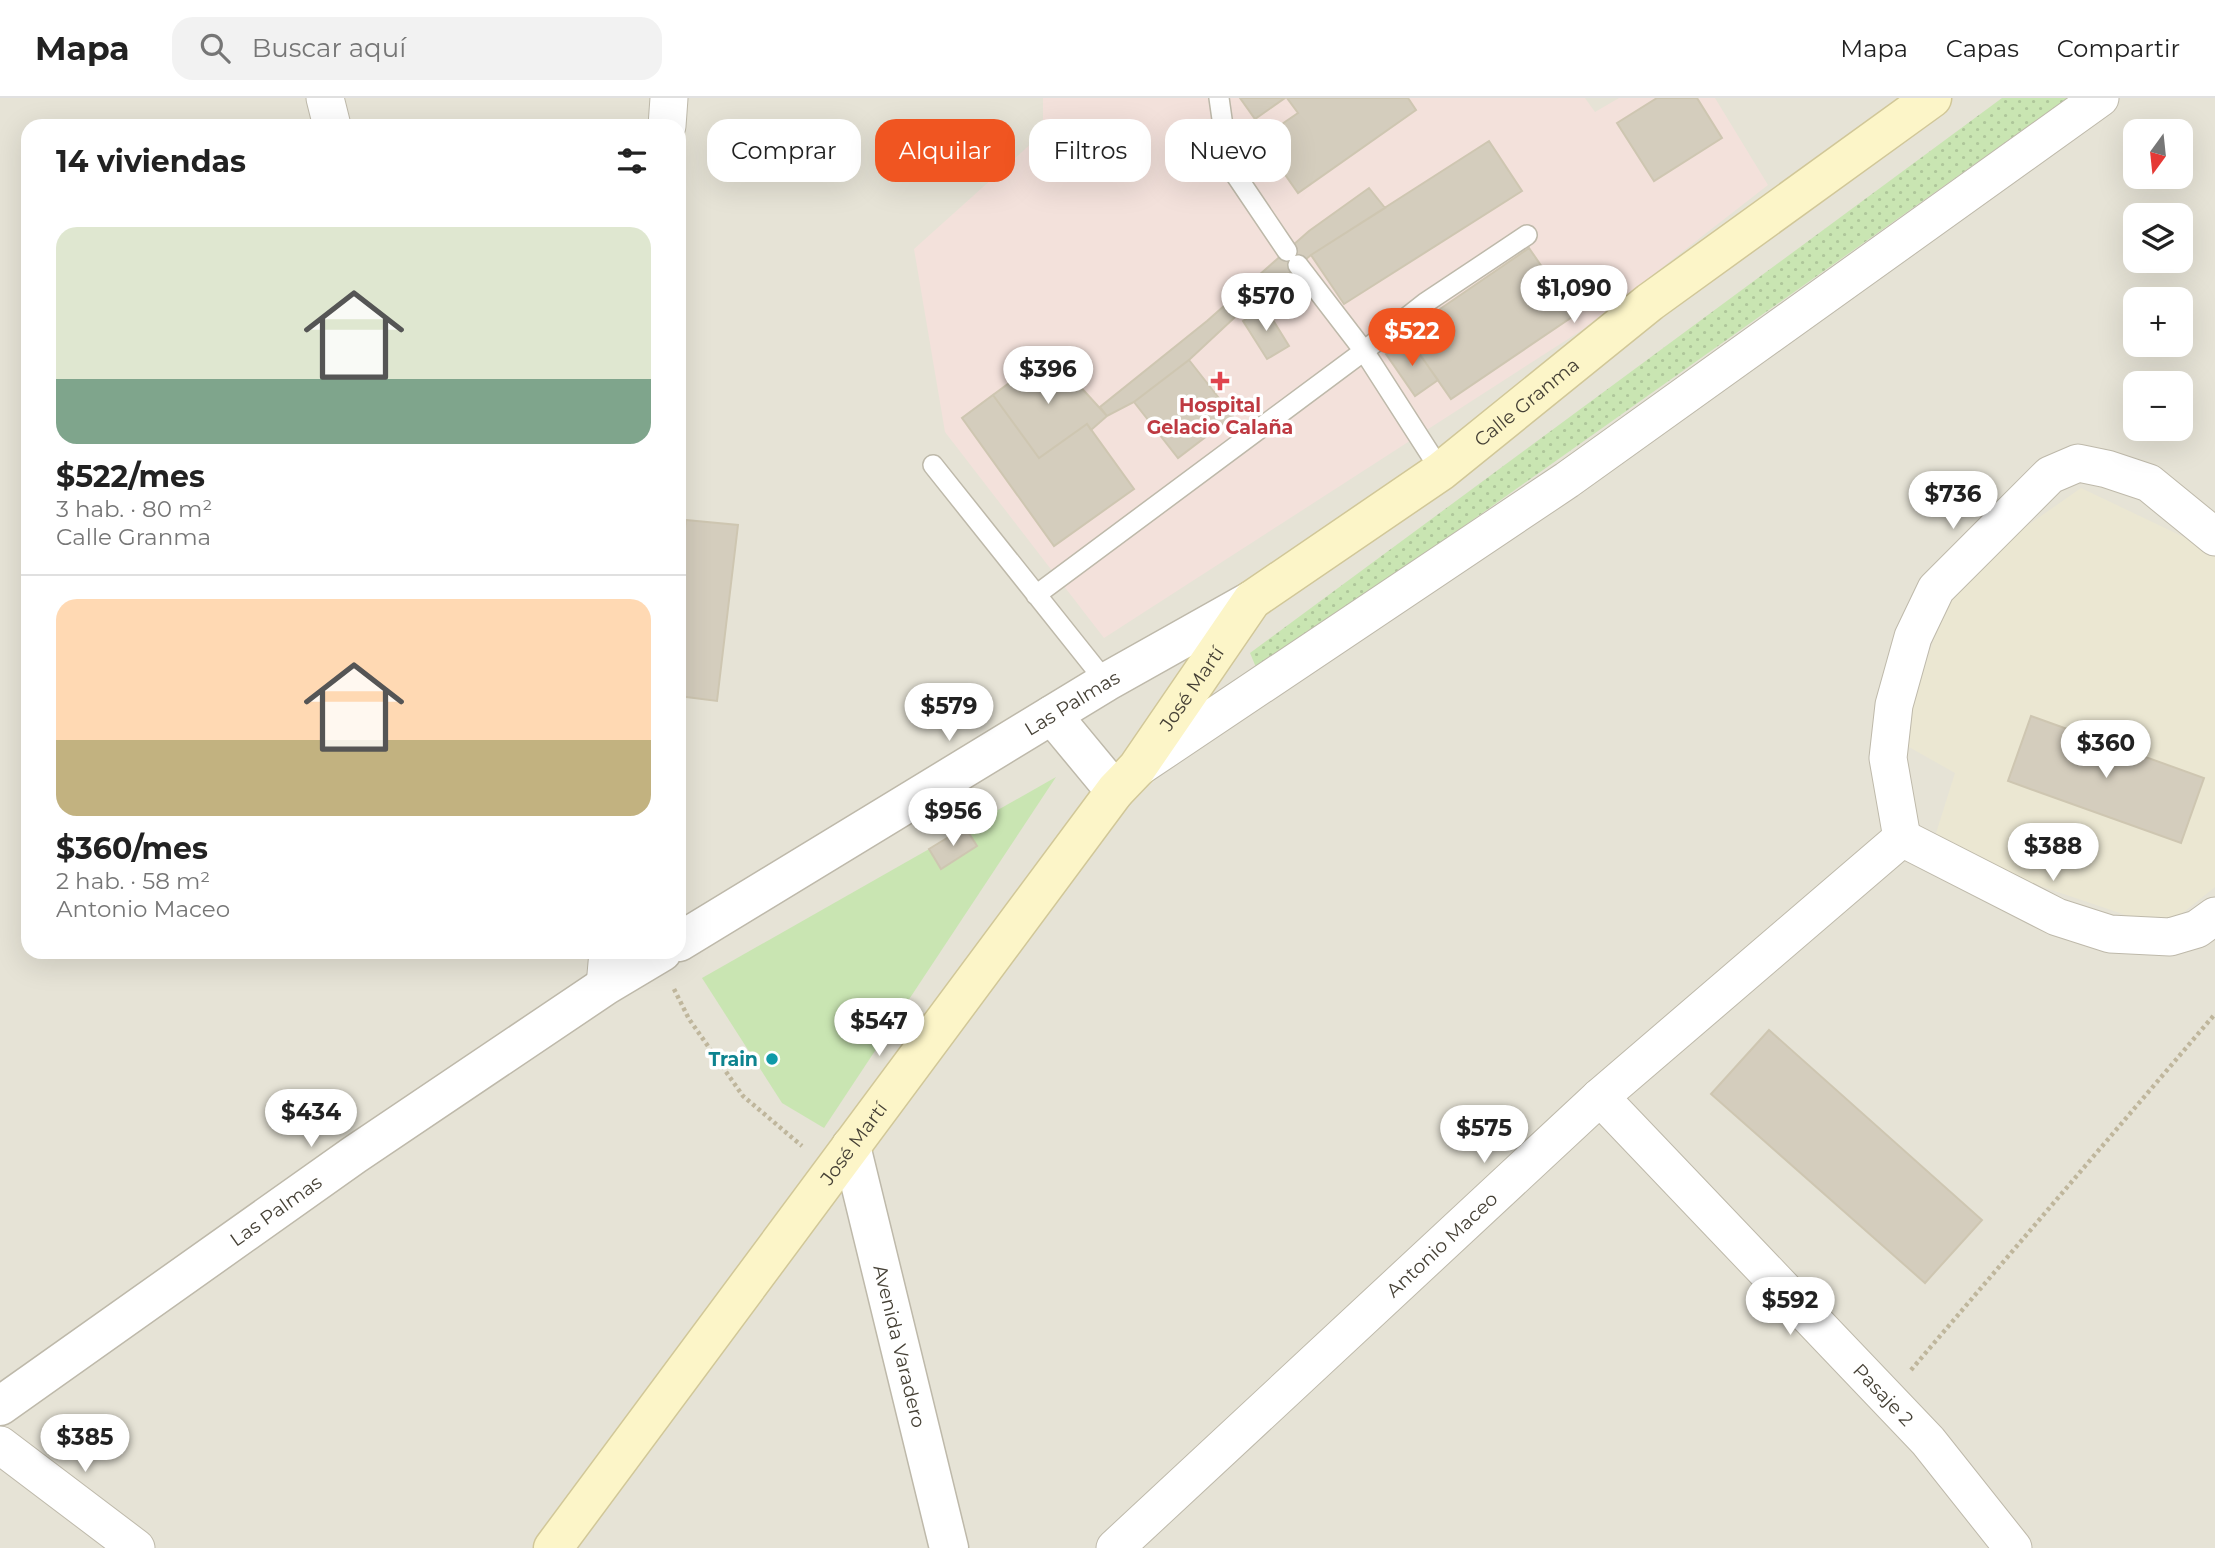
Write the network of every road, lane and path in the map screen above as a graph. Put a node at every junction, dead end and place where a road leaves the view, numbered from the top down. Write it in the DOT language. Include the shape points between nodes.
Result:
graph roads {
  1 [pos="325,98"];
  2 [pos="669,98"];
  3 [pos="1219,98"];
  4 [pos="1932,98"];
  5 [pos="2100,98"];
  6 [pos="330,119"];
  7 [pos="668,119"];
  8 [pos="1527,235"];
  9 [pos="1364,351"];
  10 [pos="933,464"];
  11 [pos="1441,471"];
  12 [pos="2215,537"];
  13 [pos="1036,594"];
  14 [pos="1252,600"];
  15 [pos="1106,682"];
  16 [pos="1052,715"];
  17 [pos="1126,779"];
  18 [pos="1902,838"];
  19 [pos="2215,916"];
  20 [pos="686,937"];
  21 [pos="636,959"];
  22 [pos="669,959"];
  23 [pos="606,969"];
  24 [pos="2215,1014"];
  25 [pos="1600,1097"];
  26 [pos="841,1159"];
  27 [pos="1888,1397"];
  28 [pos="0,1406"];
  29 [pos="0,1445"];
  30 [pos="136,1548"];
  31 [pos="552,1548"];
  32 [pos="949,1548"];
  33 [pos="1115,1548"];
  34 [pos="2013,1548"];
  1 -- 6 [label="street"];
  2 -- 7 [label="street"];
  3 -- 9 [label="lane" via="1233,171"];
  4 -- 11 [label="main road, Calle Granma" via="1650,302"];
  5 -- 17 [label="street" via="1567,480"];
  8 -- 9 [label="lane" via="1425,303"];
  9 -- 11 [label="lane"];
  9 -- 13 [label="lane"];
  10 -- 13 [label="lane"];
  11 -- 14 [label="main road, Calle Granma"];
  12 -- 18 [label="street" via="2149,483 2077,463 2050,475 1936,589 1913,637 1894,705 1888,758"];
  13 -- 15 [label="lane"];
  14 -- 15 [label="street, Las Palmas"];
  14 -- 17 [label="main road, José Martí"];
  15 -- 16 [label="street, Las Palmas"];
  16 -- 17 [label="street"];
  16 -- 20 [label="street, Las Palmas"];
  17 -- 26 [label="main road, José Martí"];
  18 -- 19 [label="street" via="2057,917 2110,934 2170,937 2196,929"];
  18 -- 25 [label="street, Antonio Maceo"];
  21 -- 23 [label="street, Las Palmas"];
  22 -- 26 [label="path" via="689,1019 743,1096"];
  23 -- 28 [label="street, Las Palmas"];
  24 -- 27 [label="path"];
  25 -- 27 [label="street, Pasaje 2"];
  25 -- 33 [label="street, Antonio Maceo"];
  26 -- 31 [label="main road, José Martí"];
  26 -- 32 [label="street, Avenida Varadero"];
  27 -- 34 [label="street, Pasaje 2"];
  29 -- 30 [label="street"];
}
